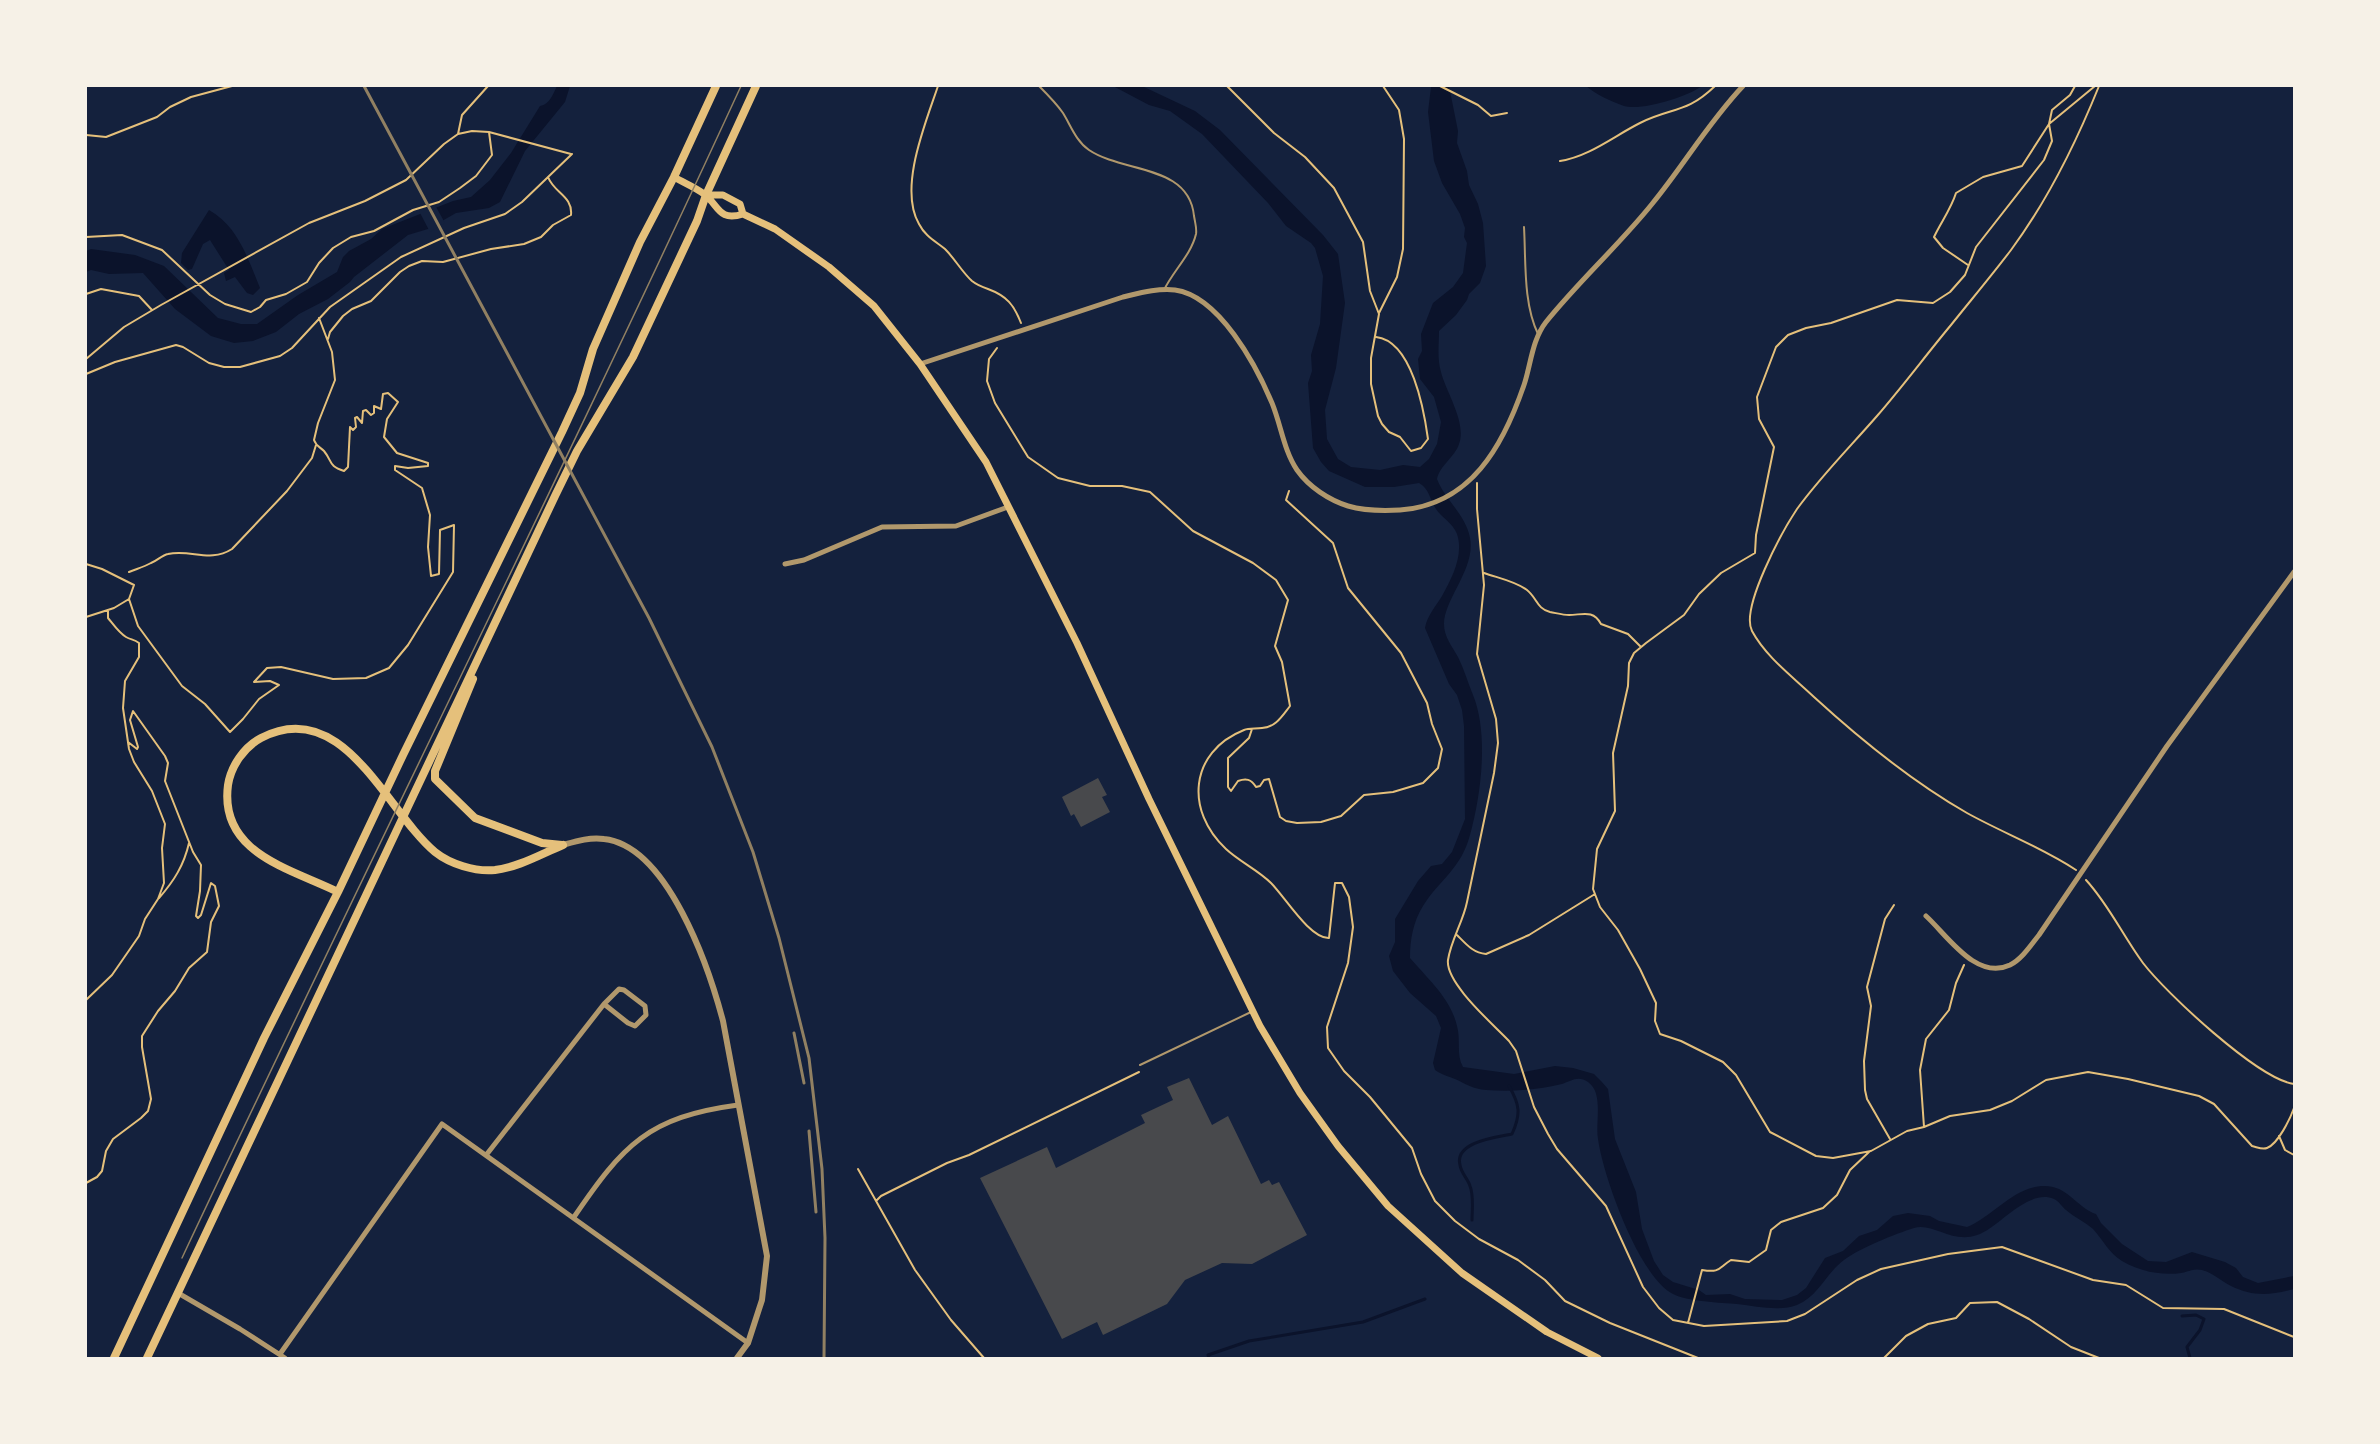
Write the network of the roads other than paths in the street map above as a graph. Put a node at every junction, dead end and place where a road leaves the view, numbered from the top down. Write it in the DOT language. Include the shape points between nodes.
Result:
graph roads {
  1 [pos="716,86"];
  2 [pos="756,86"];
  3 [pos="1039,86"];
  4 [pos="1743,86"];
  5 [pos="674,177"];
  6 [pos="706,195"];
  7 [pos="743,214"];
  8 [pos="1524,227"];
  9 [pos="1164,290"];
  10 [pos="1538,334"];
  11 [pos="920,364"];
  12 [pos="1008,507"];
  13 [pos="785,564"];
  14 [pos="2295,572"];
  15 [pos="484,647"];
  16 [pos="563,845"];
  17 [pos="338,892"];
  18 [pos="1926,916"];
  19 [pos="604,1004"];
  20 [pos="1253,1011"];
  21 [pos="1140,1065"];
  22 [pos="738,1105"];
  23 [pos="487,1154"];
  24 [pos="573,1217"];
  25 [pos="178,1293"];
  26 [pos="748,1343"];
  27 [pos="282,1356"];
  28 [pos="114,1359"];
  29 [pos="147,1359"];
  30 [pos="737,1359"];
  31 [pos="1598,1359"];
  1 -- 5 [label="main road"];
  2 -- 6 [label="main road"];
  3 -- 9 [label="lane" via="1088,149 1112,161 1168,178 1189,196 1196,233"];
  4 -- 10 [label="street" via="1708,125 1651,206"];
  5 -- 6 [label="main road"];
  5 -- 17 [label="main road" via="607,317 562,432"];
  6 -- 7 [label="main road" via="720,212 734,217"];
  6 -- 7 [label="main road" via="723,195 740,204"];
  6 -- 15 [label="main road" via="633,357 577,451"];
  7 -- 11 [label="main road" via="830,267 874,306"];
  8 -- 10 [label="lane" via="1529,297"];
  9 -- 10 [label="street" via="1193,295 1217,314 1256,370 1294,464 1312,486 1341,503 1372,510 1415,509 1449,496 1475,477 1507,426 1525,384"];
  9 -- 11 [label="street" via="1123,297"];
  11 -- 12 [label="main road" via="986,462"];
  12 -- 13 [label="street" via="956,526 882,527 804,560"];
  12 -- 20 [label="main road"];
  14 -- 18 [label="street" via="2167,746 2020,958 1998,968 1985,966 1970,959"];
  15 -- 16 [label="main road" via="435,779 475,818 542,843"];
  15 -- 25 [label="main road"];
  16 -- 17 [label="main road" via="494,870 465,867 436,852 352,755 329,738 316,731 290,729 261,738 242,754 229,779 229,817 236,831 254,851"];
  16 -- 22 [label="street" via="605,839 634,851 656,869 700,950 715,991"];
  17 -- 28 [label="main road" via="264,1038"];
  19 -- 19 [label="street" via="635,1026 646,1015 645,1006 619,988"];
  19 -- 23 [label="street"];
  20 -- 21 [label="lane"];
  20 -- 31 [label="main road" via="1300,1093 1388,1206 1462,1273 1547,1332"];
  22 -- 24 [label="street" via="680,1117 646,1133 622,1153"];
  22 -- 26 [label="street" via="767,1256 762,1300"];
  23 -- 24 [label="street"];
  23 -- 27 [label="street" via="442,1124"];
  24 -- 26 [label="street"];
  25 -- 27 [label="street"];
  25 -- 29 [label="main road"];
  26 -- 30 [label="street"];
}
